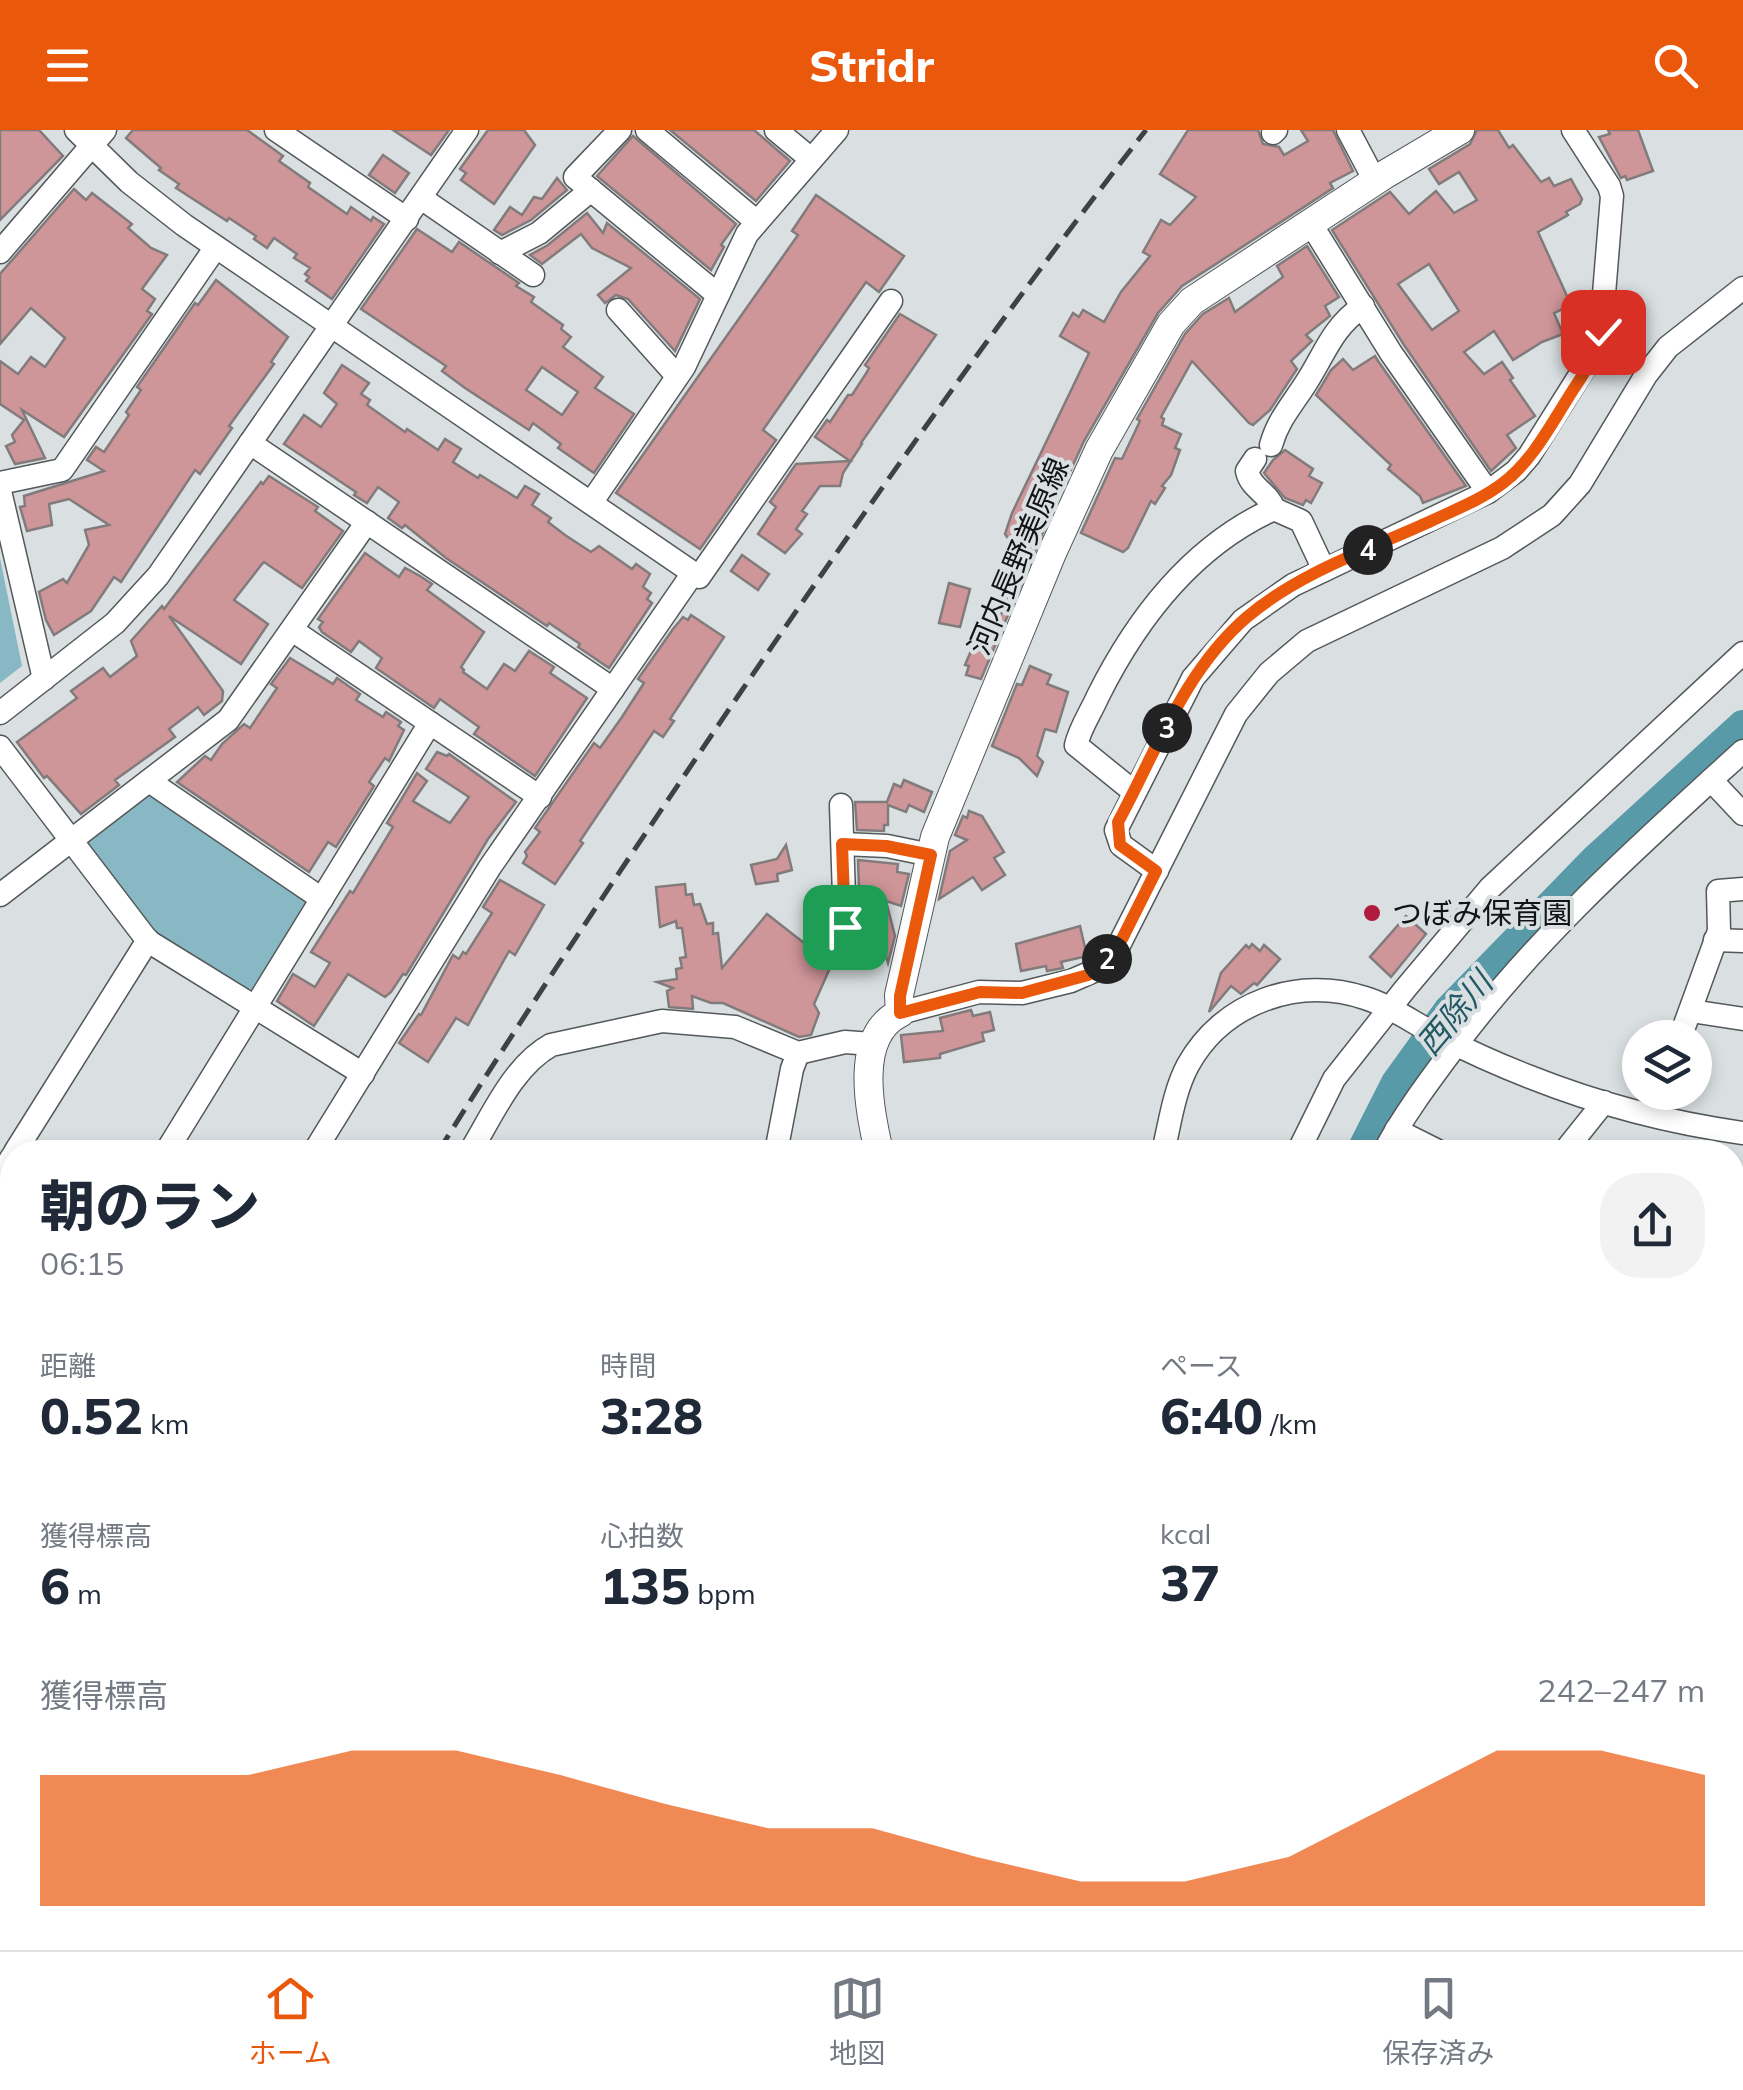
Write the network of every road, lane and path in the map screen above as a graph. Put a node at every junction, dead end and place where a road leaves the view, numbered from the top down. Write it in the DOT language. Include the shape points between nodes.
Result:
graph roads {
  1 [pos="276,130"];
  2 [pos="467,130"];
  3 [pos="620,130"];
  4 [pos="647,130"];
  5 [pos="776,130"];
  6 [pos="836,130"];
  7 [pos="1348,130"];
  8 [pos="1460,130"];
  9 [pos="1574,130"];
  10 [pos="91,135"];
  11 [pos="811,159"];
  12 [pos="1375,181"];
  13 [pos="591,190"];
  14 [pos="421,198"];
  15 [pos="407,219"];
  16 [pos="757,222"];
  17 [pos="1311,224"];
  18 [pos="216,247"];
  19 [pos="0,252"];
  20 [pos="500,253"];
  21 [pos="533,276"];
  22 [pos="1743,288"];
  23 [pos="718,295"];
  24 [pos="891,301"];
  25 [pos="1362,306"];
  26 [pos="618,310"];
  27 [pos="330,325"];
  28 [pos="677,376"];
  29 [pos="250,443"];
  30 [pos="0,483"];
  31 [pos="0,491"];
  32 [pos="1488,492"];
  33 [pos="592,503"];
  34 [pos="1274,509"];
  35 [pos="367,522"];
  36 [pos="1324,570"];
  37 [pos="693,573"];
  38 [pos="292,630"];
  39 [pos="1743,653"];
  40 [pos="44,679"];
  41 [pos="614,689"];
  42 [pos="0,713"];
  43 [pos="430,723"];
  44 [pos="0,746"];
  45 [pos="1743,750"];
  46 [pos="1711,780"];
  47 [pos="149,781"];
  48 [pos="1134,792"];
  49 [pos="540,797"];
  50 [pos="841,805"];
  51 [pos="1743,814"];
  52 [pos="72,840"];
  53 [pos="842,844"];
  54 [pos="931,855"];
  55 [pos="1156,871"];
  56 [pos="1743,890"];
  57 [pos="0,895"];
  58 [pos="322,899"];
  59 [pos="845,927"];
  60 [pos="148,940"];
  61 [pos="1714,940"];
  62 [pos="1743,941"];
  63 [pos="256,1007"];
  64 [pos="1392,1011"];
  65 [pos="1691,1011"];
  66 [pos="900,1013"];
  67 [pos="1687,1020"];
  68 [pos="1743,1020"];
  69 [pos="1451,1042"];
  70 [pos="872,1044"];
  71 [pos="798,1053"];
  72 [pos="362,1074"];
  73 [pos="1604,1102"];
  74 [pos="1622,1103"];
  75 [pos="1670,1110"];
  76 [pos="1396,1130"];
  77 [pos="1743,1133"];
  78 [pos="23,1140"];
  79 [pos="173,1140"];
  80 [pos="321,1140"];
  81 [pos="477,1140"];
  82 [pos="778,1140"];
  83 [pos="877,1140"];
  84 [pos="1166,1140"];
  85 [pos="1304,1140"];
  86 [pos="1391,1140"];
  87 [pos="1416,1140"];
  88 [pos="1574,1140"];
  1 -- 15 [label="street"];
  2 -- 14 [label="street"];
  3 -- 13 [label="street" via="576,177"];
  4 -- 16 [label="street"];
  5 -- 11 [label="street"];
  6 -- 11 [label="street"];
  7 -- 12 [label="street"];
  8 -- 12 [label="main road, 河内長野美原線"];
  9 -- 32 [label="street" via="1612,196 1603,332 1542,440 1516,472"];
  10 -- 18 [label="street" via="157,205"];
  10 -- 19 [label="street"];
  11 -- 16 [label="street"];
  12 -- 17 [label="main road, 河内長野美原線"];
  13 -- 20 [label="street" via="538,233"];
  13 -- 23 [label="street"];
  14 -- 15 [label="street"];
  14 -- 20 [label="street"];
  15 -- 27 [label="street"];
  16 -- 23 [label="street"];
  17 -- 25 [label="street"];
  17 -- 54 [label="main road, 河内長野美原線" via="1204,291 1171,324 1084,479"];
  18 -- 27 [label="street"];
  18 -- 30 [label="street" via="62,470"];
  20 -- 21 [label="street"];
  22 -- 55 [label="street" via="1668,348 1580,484 1552,515 1502,548 1307,641 1269,673 1236,714"];
  23 -- 28 [label="street"];
  24 -- 37 [label="street" via="710,562 699,577"];
  25 -- 32 [label="street"];
  25 -- 34 [label="street" via="1332,334 1247,471"];
  26 -- 28 [label="street"];
  27 -- 29 [label="street"];
  27 -- 33 [label="street"];
  28 -- 33 [label="street"];
  29 -- 35 [label="street"];
  29 -- 40 [label="street" via="158,576 115,624"];
  31 -- 40 [label="street"];
  32 -- 36 [label="street"];
  33 -- 37 [label="street"];
  34 -- 36 [label="street" via="1302,521"];
  34 -- 48 [label="street" via="1216,545 1159,598 1120,652 1076,745"];
  35 -- 38 [label="street"];
  35 -- 41 [label="street"];
  36 -- 48 [label="street" via="1274,596 1216,648 1184,694"];
  37 -- 41 [label="street"];
  38 -- 43 [label="street"];
  38 -- 47 [label="street" via="228,720"];
  39 -- 64 [label="street" via="1490,888"];
  40 -- 42 [label="street"];
  41 -- 49 [label="street"];
  43 -- 49 [label="street"];
  43 -- 58 [label="street"];
  44 -- 52 [label="street"];
  45 -- 46 [label="street"];
  46 -- 51 [label="street"];
  46 -- 69 [label="street" via="1546,936"];
  47 -- 52 [label="street"];
  47 -- 58 [label="street"];
  48 -- 55 [label="street" via="1118,822 1120,845"];
  49 -- 72 [label="street"];
  50 -- 53 [label="street"];
  52 -- 57 [label="street"];
  52 -- 60 [label="street"];
  53 -- 54 [label="street"];
  53 -- 59 [label="street"];
  54 -- 66 [label="main road, 河内長野美原線"];
  55 -- 66 [label="street" via="1119,945 1088,975"];
  56 -- 61 [label="street" via="1718,892"];
  58 -- 63 [label="street"];
  60 -- 63 [label="street"];
  60 -- 78 [label="street"];
  61 -- 62 [label="street"];
  61 -- 65 [label="street"];
  63 -- 72 [label="street"];
  63 -- 79 [label="street"];
  64 -- 69 [label="street"];
  64 -- 84 [label="street" via="1334,989 1300,989 1249,1006 1219,1026 1188,1066"];
  64 -- 85 [label="street" via="1334,1080"];
  65 -- 67 [label="street"];
  65 -- 68 [label="street"];
  66 -- 70 [label="main road"];
  69 -- 73 [label="street"];
  69 -- 76 [label="street"];
  70 -- 71 [label="street" via="845,1042"];
  70 -- 83 [label="main road"];
  71 -- 81 [label="street" via="735,1027 689,1021 551,1045 516,1077"];
  71 -- 82 [label="street"];
  72 -- 80 [label="street"];
  73 -- 74 [label="street"];
  73 -- 88 [label="street"];
  75 -- 77 [label="street"];
  76 -- 86 [label="street"];
  76 -- 87 [label="street"];
}
